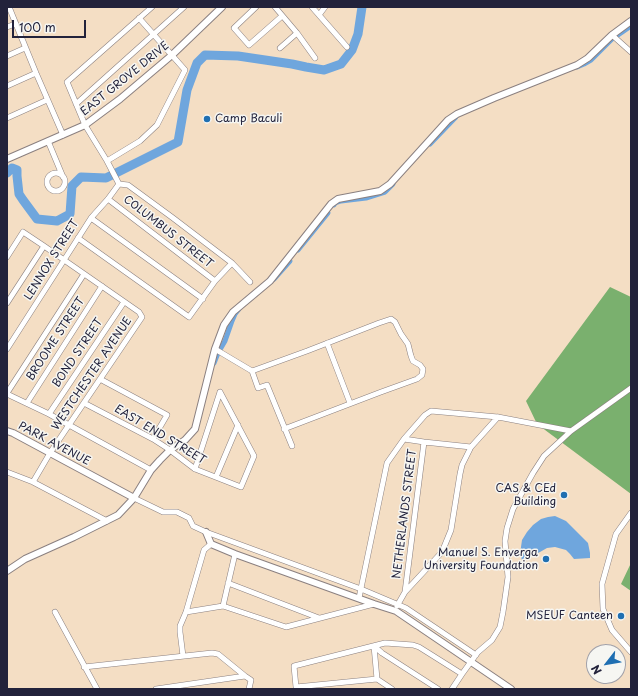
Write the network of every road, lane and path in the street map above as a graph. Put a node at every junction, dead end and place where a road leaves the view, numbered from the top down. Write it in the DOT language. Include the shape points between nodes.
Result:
graph roads {
  1 [pos="9,7"];
  2 [pos="152,7"];
  3 [pos="184,7"];
  4 [pos="222,7"];
  5 [pos="256,7"];
  6 [pos="275,7"];
  7 [pos="312,7"];
  8 [pos="324,7"];
  9 [pos="319,15"];
  10 [pos="282,16"];
  11 [pos="139,18"];
  12 [pos="631,21"];
  13 [pos="15,24"];
  14 [pos="7,27"];
  15 [pos="297,33"];
  16 [pos="153,35"];
  17 [pos="612,35"];
  18 [pos="346,47"];
  19 [pos="25,48"];
  20 [pos="280,48"];
  21 [pos="631,52"];
  22 [pos="172,55"];
  23 [pos="7,56"];
  24 [pos="315,58"];
  25 [pos="36,73"];
  26 [pos="7,86"];
  27 [pos="47,100"];
  28 [pos="76,104"];
  29 [pos="7,118"];
  30 [pos="85,125"];
  31 [pos="63,135"];
  32 [pos="48,141"];
  33 [pos="7,159"];
  34 [pos="107,161"];
  35 [pos="64,178"];
  36 [pos="118,184"];
  37 [pos="108,199"];
  38 [pos="91,218"];
  39 [pos="78,238"];
  40 [pos="44,246"];
  41 [pos="7,258"];
  42 [pos="64,260"];
  43 [pos="232,263"];
  44 [pos="84,274"];
  45 [pos="215,281"];
  46 [pos="250,282"];
  47 [pos="102,286"];
  48 [pos="203,299"];
  49 [pos="124,302"];
  50 [pos="7,303"];
  51 [pos="327,343"];
  52 [pos="215,349"];
  53 [pos="7,350"];
  54 [pos="252,371"];
  55 [pos="100,379"];
  56 [pos="631,388"];
  57 [pos="7,393"];
  58 [pos="84,402"];
  59 [pos="27,403"];
  60 [pos="350,404"];
  61 [pos="49,414"];
  62 [pos="498,417"];
  63 [pos="238,425"];
  64 [pos="69,426"];
  65 [pos="284,429"];
  66 [pos="7,431"];
  67 [pos="571,431"];
  68 [pos="153,439"];
  69 [pos="404,439"];
  70 [pos="424,442"];
  71 [pos="292,446"];
  72 [pos="471,447"];
  73 [pos="170,450"];
  74 [pos="50,453"];
  75 [pos="195,468"];
  76 [pos="151,470"];
  77 [pos="7,472"];
  78 [pos="216,477"];
  79 [pos="33,482"];
  80 [pos="134,498"];
  81 [pos="631,513"];
  82 [pos="107,521"];
  83 [pos="206,532"];
  84 [pos="211,544"];
  85 [pos="235,554"];
  86 [pos="7,571"];
  87 [pos="228,583"];
  88 [pos="361,589"];
  89 [pos="405,592"];
  90 [pos="359,598"];
  91 [pos="374,604"];
  92 [pos="397,604"];
  93 [pos="223,606"];
  94 [pos="396,611"];
  95 [pos="54,612"];
  96 [pos="186,612"];
  97 [pos="319,618"];
  98 [pos="374,646"];
  99 [pos="631,652"];
  100 [pos="476,655"];
  101 [pos="183,656"];
  102 [pos="471,662"];
  103 [pos="84,667"];
  104 [pos="462,674"];
  105 [pos="245,676"];
  106 [pos="377,678"];
  107 [pos="97,689"];
  108 [pos="156,689"];
  109 [pos="249,689"];
  110 [pos="392,689"];
  111 [pos="438,689"];
  112 [pos="452,689"];
  113 [pos="511,689"];
  1 -- 13 [label="street"];
  2 -- 11 [label="street"];
  3 -- 16 [label="street"];
  4 -- 22 [label="street, EAST GROVE DRIVE"];
  5 -- 10 [label="street" via="234,28 249,45"];
  6 -- 10 [label="street"];
  7 -- 9 [label="street"];
  8 -- 9 [label="street"];
  9 -- 18 [label="street"];
  10 -- 15 [label="street"];
  11 -- 16 [label="street"];
  11 -- 28 [label="street" via="67,82"];
  12 -- 17 [label="street"];
  13 -- 14 [label="street"];
  13 -- 19 [label="street"];
  15 -- 20 [label="street"];
  15 -- 24 [label="street"];
  16 -- 22 [label="street"];
  16 -- 28 [label="street"];
  17 -- 21 [label="street"];
  17 -- 52 [label="street" via="577,65 494,98 448,120 390,184 380,191 338,199 331,204 270,281 233,312 224,325"];
  19 -- 23 [label="street"];
  19 -- 25 [label="street"];
  22 -- 30 [label="street, EAST GROVE DRIVE"];
  22 -- 34 [label="street" via="185,70 157,124 140,141"];
  25 -- 26 [label="street"];
  25 -- 27 [label="street"];
  27 -- 29 [label="street"];
  27 -- 31 [label="street"];
  28 -- 30 [label="street"];
  30 -- 31 [label="street, EAST GROVE DRIVE"];
  30 -- 34 [label="street"];
  31 -- 32 [label="street, EAST GROVE DRIVE"];
  32 -- 33 [label="street, EAST GROVE DRIVE"];
  32 -- 35 [label="street"];
  34 -- 36 [label="street"];
  36 -- 37 [label="street, LENNOX STREET"];
  36 -- 43 [label="street" via="128,185"];
  37 -- 38 [label="street, LENNOX STREET"];
  37 -- 45 [label="street, COLUMBUS STREET"];
  38 -- 39 [label="street, LENNOX STREET"];
  38 -- 48 [label="street"];
  39 -- 42 [label="street, LENNOX STREET"];
  39 -- 48 [label="street" via="189,317"];
  40 -- 41 [label="street" via="23,232"];
  40 -- 42 [label="street"];
  40 -- 50 [label="street"];
  42 -- 44 [label="street"];
  42 -- 53 [label="street, LENNOX STREET"];
  43 -- 45 [label="street"];
  43 -- 46 [label="street"];
  44 -- 47 [label="street"];
  44 -- 57 [label="street"];
  45 -- 48 [label="street"];
  47 -- 49 [label="street"];
  47 -- 59 [label="street, BROOME STREET"];
  49 -- 55 [label="street, WESTCHESTER AVENUE" via="142,317"];
  49 -- 61 [label="street, BOND STREET"];
  51 -- 54 [label="street"];
  51 -- 60 [label="street"];
  51 -- 60 [label="street" via="391,319 408,344 413,361 423,369 417,380"];
  52 -- 54 [label="street"];
  52 -- 73 [label="street" via="194,429 185,440"];
  54 -- 65 [label="street" via="258,388 267,385"];
  55 -- 58 [label="street, WESTCHESTER AVENUE"];
  55 -- 68 [label="street" via="166,415"];
  56 -- 67 [label="street"];
  57 -- 59 [label="street"];
  58 -- 64 [label="street, WESTCHESTER AVENUE"];
  58 -- 68 [label="street, EAST END STREET"];
  59 -- 61 [label="street"];
  60 -- 65 [label="street"];
  61 -- 64 [label="street"];
  62 -- 67 [label="street"];
  62 -- 69 [label="street" via="431,411"];
  62 -- 72 [label="street"];
  63 -- 75 [label="street, EAST END STREET" via="220,392"];
  63 -- 78 [label="street"];
  63 -- 78 [label="street, EAST END STREET" via="254,456 241,486"];
  64 -- 74 [label="street, WESTCHESTER AVENUE"];
  64 -- 76 [label="street"];
  65 -- 71 [label="street"];
  66 -- 74 [label="street, PARK AVENUE"];
  67 -- 100 [label="street" via="544,456 513,509 505,541 508,577 500,627 492,640"];
  68 -- 73 [label="street, EAST END STREET"];
  69 -- 70 [label="street"];
  69 -- 88 [label="street" via="387,463"];
  70 -- 72 [label="street"];
  70 -- 89 [label="street, NETHERLANDS STREET"];
  72 -- 89 [label="street" via="462,466 451,530 442,552"];
  73 -- 75 [label="street, EAST END STREET"];
  73 -- 76 [label="street"];
  74 -- 79 [label="street, WESTCHESTER AVENUE"];
  74 -- 80 [label="street, PARK AVENUE"];
  75 -- 78 [label="street, EAST END STREET"];
  76 -- 80 [label="street"];
  77 -- 79 [label="street"];
  79 -- 82 [label="street"];
  80 -- 82 [label="street" via="118,515"];
  80 -- 83 [label="street" via="163,512 177,512 188,518 193,526"];
  81 -- 99 [label="street" via="616,534 602,584 603,609 612,630"];
  82 -- 86 [label="street" via="25,559"];
  83 -- 84 [label="street"];
  83 -- 88 [label="street"];
  84 -- 85 [label="street"];
  84 -- 96 [label="street" via="204,550"];
  85 -- 87 [label="street"];
  85 -- 90 [label="street"];
  87 -- 93 [label="street"];
  87 -- 97 [label="street"];
  88 -- 90 [label="street"];
  88 -- 92 [label="street"];
  89 -- 92 [label="street, NETHERLANDS STREET"];
  90 -- 91 [label="street"];
  91 -- 94 [label="street"];
  91 -- 97 [label="street"];
  92 -- 94 [label="street, NETHERLANDS STREET"];
  92 -- 100 [label="street"];
  93 -- 96 [label="street"];
  93 -- 97 [label="street" via="286,627"];
  94 -- 102 [label="street"];
  95 -- 103 [label="street"];
  96 -- 101 [label="street" via="180,626"];
  98 -- 104 [label="street" via="385,643 413,645"];
  98 -- 106 [label="street"];
  98 -- 106 [label="street" via="294,666 296,687"];
  98 -- 111 [label="street" via="382,654"];
  100 -- 102 [label="street"];
  101 -- 103 [label="street"];
  101 -- 105 [label="street" via="218,654"];
  102 -- 104 [label="street"];
  102 -- 113 [label="street"];
  103 -- 107 [label="street"];
  104 -- 112 [label="street"];
  105 -- 108 [label="street"];
  105 -- 109 [label="street" via="251,680"];
  106 -- 110 [label="street"];
}
